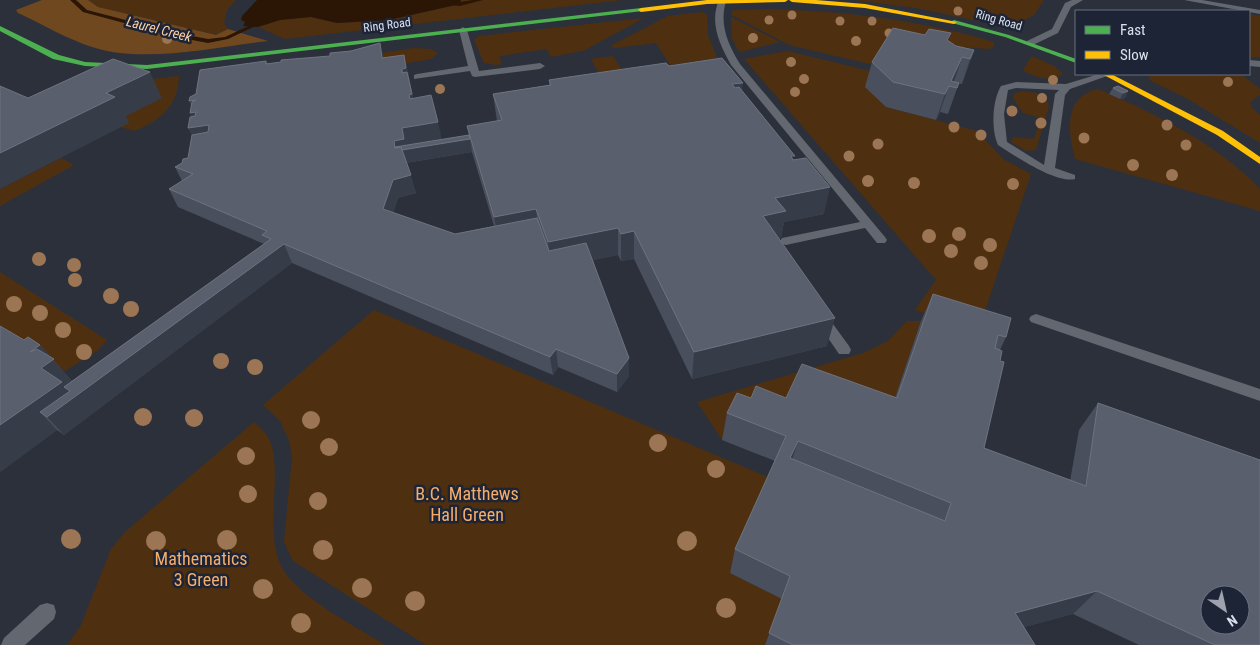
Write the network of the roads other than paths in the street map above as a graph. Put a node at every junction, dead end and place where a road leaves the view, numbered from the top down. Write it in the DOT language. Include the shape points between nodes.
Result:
graph roads {
  1 [pos="785,0"];
  2 [pos="792,0"];
  3 [pos="1079,0"];
  4 [pos="1188,0"];
  5 [pos="722,1"];
  6 [pos="1248,10"];
  7 [pos="0,28"];
  8 [pos="463,30"];
  9 [pos="1030,43"];
  10 [pos="1075,62"];
  11 [pos="540,66"];
  12 [pos="474,68"];
  13 [pos="1104,75"];
  14 [pos="1109,75"];
  15 [pos="417,77"];
  16 [pos="1067,87"];
  17 [pos="1260,161"];
  18 [pos="1049,170"];
  19 [pos="1071,176"];
  20 [pos="868,224"];
  21 [pos="881,240"];
  22 [pos="786,241"];
  23 [pos="812,305"];
  24 [pos="1036,319"];
  25 [pos="844,350"];
  26 [pos="1260,395"];
  27 [pos="47,612"];
  28 [pos="11,645"];
  1 -- 5 [label="street, Ring Road"];
  2 -- 9 [label="street, Ring Road" via="901,10"];
  3 -- 9 [label="lane" via="1068,5 1055,31"];
  4 -- 6 [label="lane"];
  5 -- 8 [label="street, Ring Road"];
  5 -- 20 [label="lane" via="719,8 720,32 725,49"];
  7 -- 8 [label="street, Ring Road" via="56,58 85,64 131,67 195,63"];
  8 -- 12 [label="lane"];
  9 -- 10 [label="street, Ring Road"];
  11 -- 12 [label="lane" via="475,74"];
  12 -- 15 [label="lane"];
  13 -- 16 [label="lane"];
  14 -- 17 [label="street" via="1220,132"];
  16 -- 18 [label="lane" via="1060,94"];
  16 -- 18 [label="lane" via="1016,85 1004,88 1000,95 998,124 1002,143"];
  18 -- 19 [label="lane"];
  20 -- 21 [label="lane"];
  20 -- 22 [label="lane"];
  23 -- 25 [label="lane"];
  24 -- 26 [label="lane"];
  27 -- 28 [label="lane"];
}
